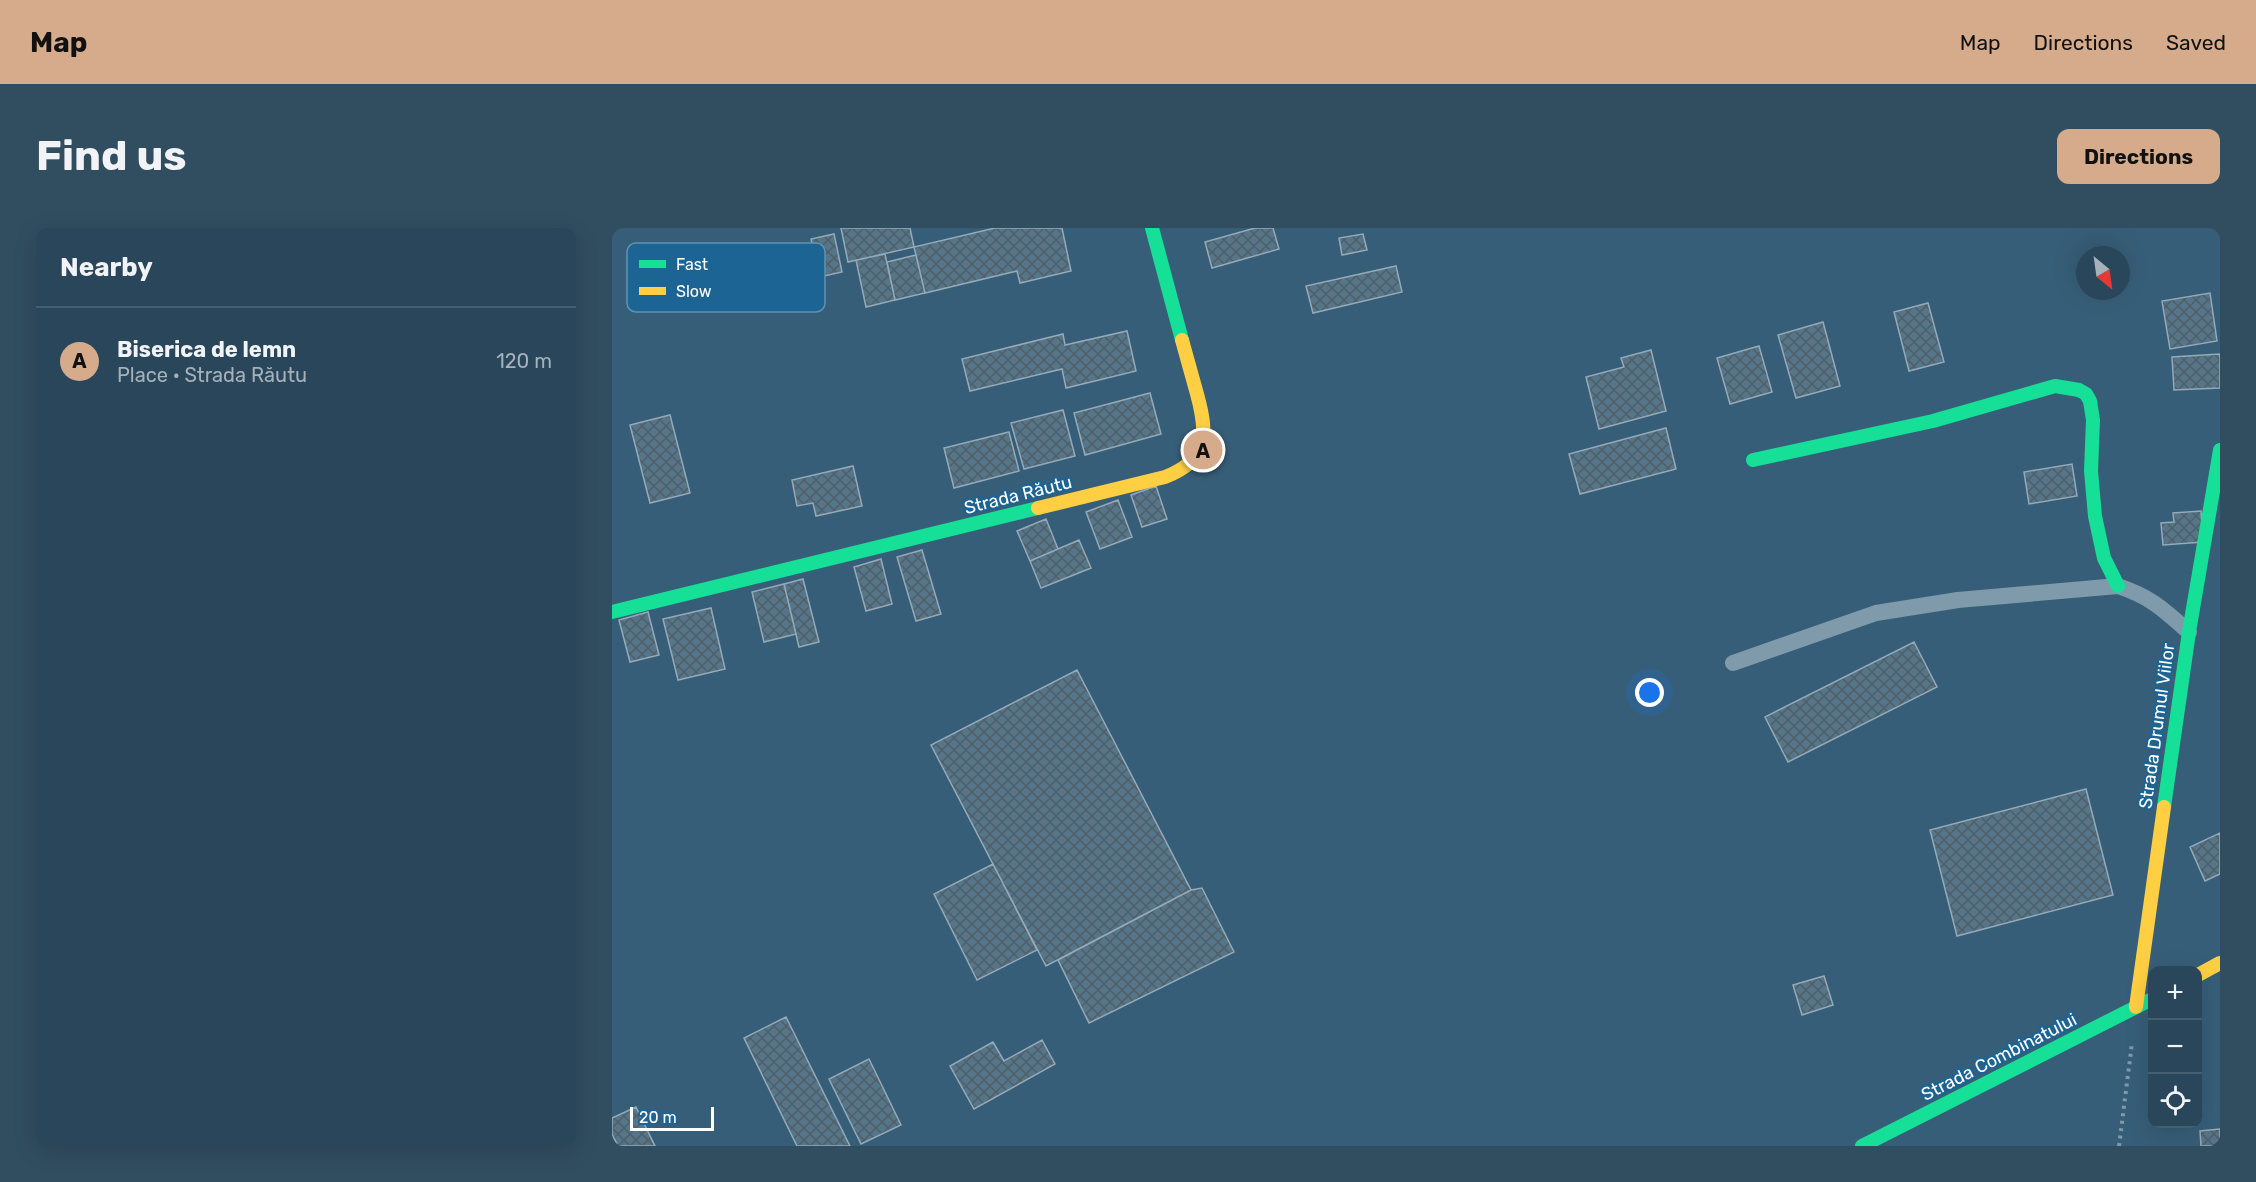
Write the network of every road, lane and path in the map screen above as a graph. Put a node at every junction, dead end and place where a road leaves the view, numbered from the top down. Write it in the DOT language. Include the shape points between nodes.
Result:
graph roads {
  1 [pos="1152,228"];
  2 [pos="2220,450"];
  3 [pos="1753,460"];
  4 [pos="2118,586"];
  5 [pos="612,612"];
  6 [pos="2189,632"];
  7 [pos="1733,663"];
  8 [pos="2220,963"];
  9 [pos="2202,973"];
  10 [pos="2148,1001"];
  11 [pos="2136,1007"];
  12 [pos="1862,1146"];
  13 [pos="2119,1146"];
  1 -- 5 [label="street, Strada Răutu" via="1203,417 1204,437 1195,456 1181,471"];
  2 -- 6 [label="street, Strada Drumul Viilor"];
  3 -- 4 [label="street" via="1933,421 2055,386 2076,388 2086,394 2092,408 2094,510 2100,549"];
  4 -- 6 [label="lane" via="2143,594 2160,605"];
  4 -- 7 [label="lane" via="1958,600 1876,613"];
  6 -- 11 [label="street, Strada Drumul Viilor"];
  8 -- 9 [label="street"];
  10 -- 11 [label="street, Strada Combinatului"];
  11 -- 12 [label="street, Strada Combinatului"];
  11 -- 13 [label="path"];
}
